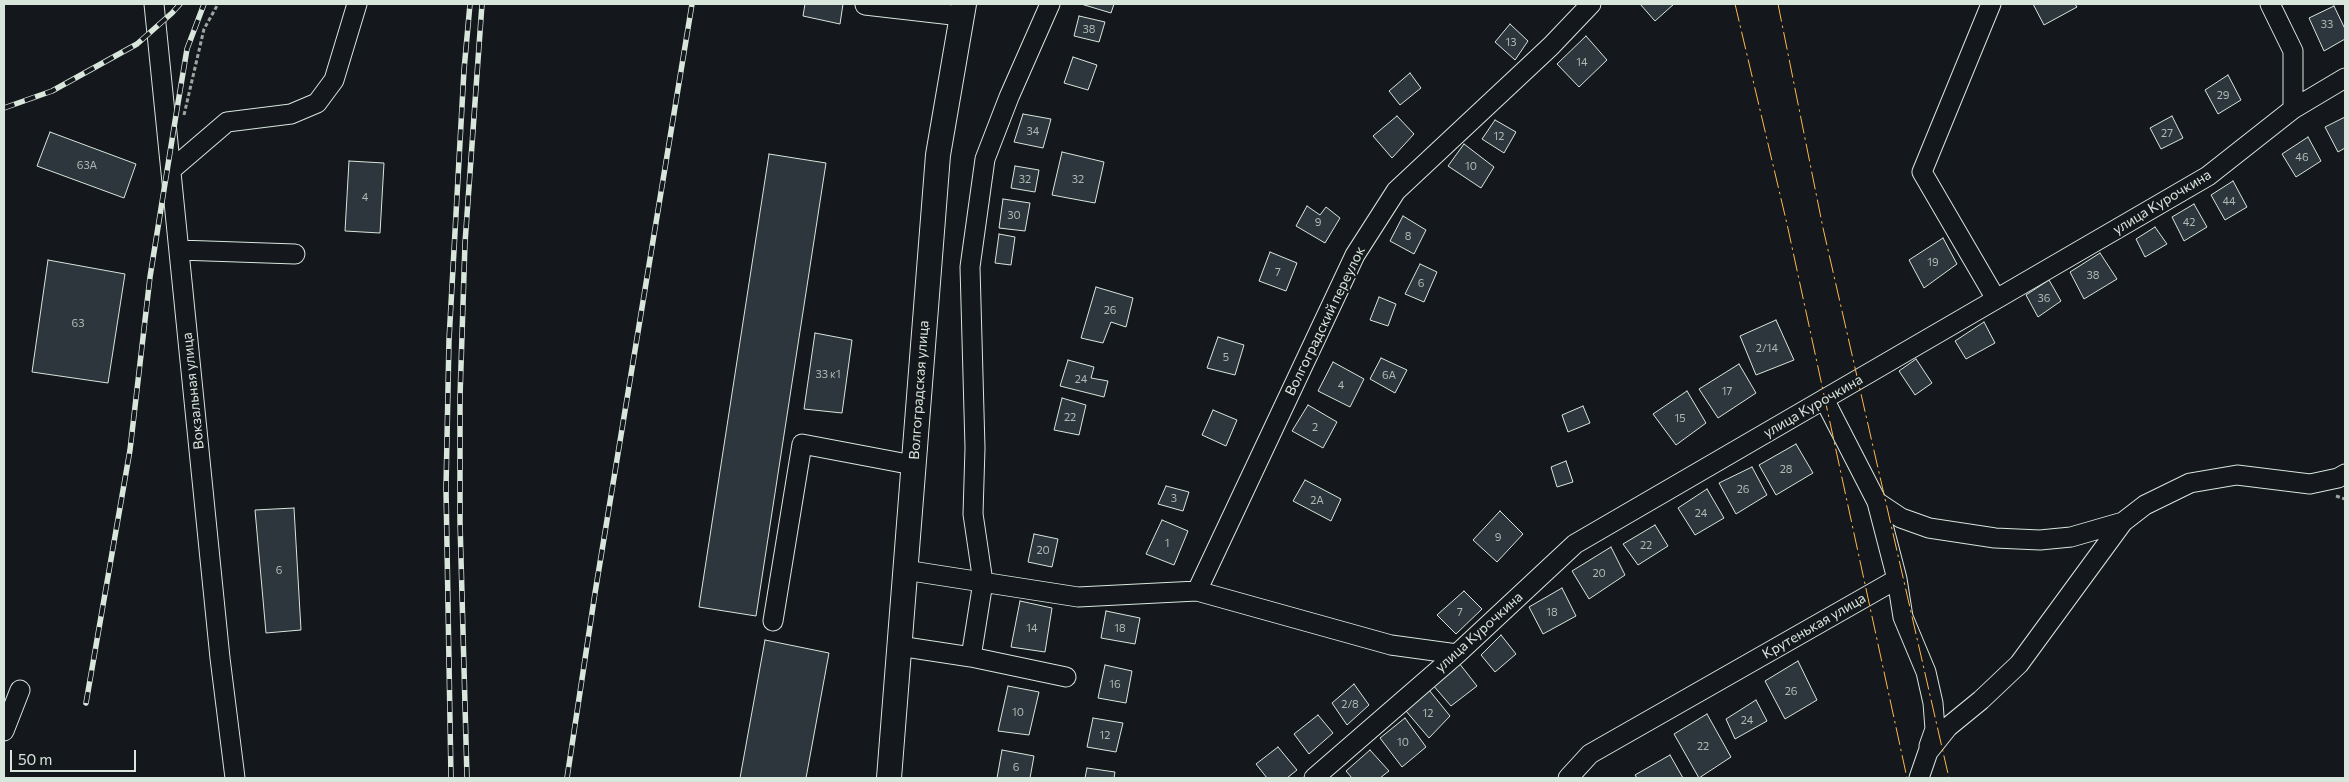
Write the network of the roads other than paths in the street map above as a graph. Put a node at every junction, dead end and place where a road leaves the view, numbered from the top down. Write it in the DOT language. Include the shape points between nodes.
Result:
graph roads {
  1 [pos="154,4"];
  2 [pos="357,4"];
  3 [pos="1050,4"];
  4 [pos="1591,4"];
  5 [pos="1991,4"];
  6 [pos="2270,4"];
  7 [pos="866,5"];
  8 [pos="963,10"];
  9 [pos="2345,78"];
  10 [pos="2293,109"];
  11 [pos="171,170"];
  12 [pos="179,250"];
  13 [pos="295,254"];
  14 [pos="1996,299"];
  15 [pos="1824,399"];
  16 [pos="913,465"];
  17 [pos="2345,474"];
  18 [pos="1878,502"];
  19 [pos="2123,522"];
  20 [pos="905,570"];
  21 [pos="1897,579"];
  22 [pos="982,582"];
  23 [pos="1197,591"];
  24 [pos="773,621"];
  25 [pos="899,646"];
  26 [pos="1456,654"];
  27 [pos="971,657"];
  28 [pos="1066,676"];
  29 [pos="20,690"];
  30 [pos="4,731"];
  31 [pos="1928,752"];
  32 [pos="235,778"];
  33 [pos="889,778"];
  34 [pos="1314,778"];
  35 [pos="1568,778"];
  36 [pos="1919,778"];
  1 -- 11 [label="street, Вокзальная улица"];
  2 -- 11 [label="street" via="334,80 317,103 291,114 227,122"];
  3 -- 22 [label="street" via="985,159 970,267 975,448 973,514"];
  4 -- 23 [label="street, Волгоградский переулок" via="1551,46 1396,191 1355,255"];
  5 -- 14 [label="street" via="1922,172"];
  6 -- 10 [label="street" via="2293,51"];
  7 -- 8 [label="street"];
  8 -- 16 [label="main road, Волгоградская улица" via="938,155"];
  9 -- 10 [label="street, улица Курочкина"];
  10 -- 14 [label="street, улица Курочкина" via="2208,176"];
  11 -- 12 [label="street, Вокзальная улица"];
  12 -- 13 [label="street"];
  12 -- 32 [label="street, Вокзальная улица"];
  14 -- 15 [label="street, улица Курочкина"];
  15 -- 18 [label="street"];
  15 -- 26 [label="street, улица Курочкина" via="1575,544"];
  16 -- 20 [label="main road, Волгоградская улица"];
  16 -- 24 [label="street" via="802,444"];
  17 -- 19 [label="street" via="2310,484 2237,475 2190,482 2145,505"];
  18 -- 19 [label="street" via="1901,518 1929,528 1996,538 2040,540 2071,537"];
  18 -- 21 [label="street"];
  19 -- 31 [label="street" via="2019,664 1948,727"];
  20 -- 22 [label="street"];
  20 -- 25 [label="main road, Волгоградская улица"];
  21 -- 31 [label="street" via="1903,617 1926,672 1933,703 1935,729"];
  21 -- 35 [label="street, Крутенькая улица" via="1590,754"];
  22 -- 23 [label="street" via="1078,597"];
  22 -- 27 [label="street"];
  23 -- 26 [label="street" via="1392,646"];
  25 -- 27 [label="street"];
  25 -- 33 [label="main road, Волгоградская улица"];
  26 -- 34 [label="street, улица Курочкина"];
  27 -- 28 [label="street"];
  29 -- 30 [label="street"];
  31 -- 36 [label="street"];
}
